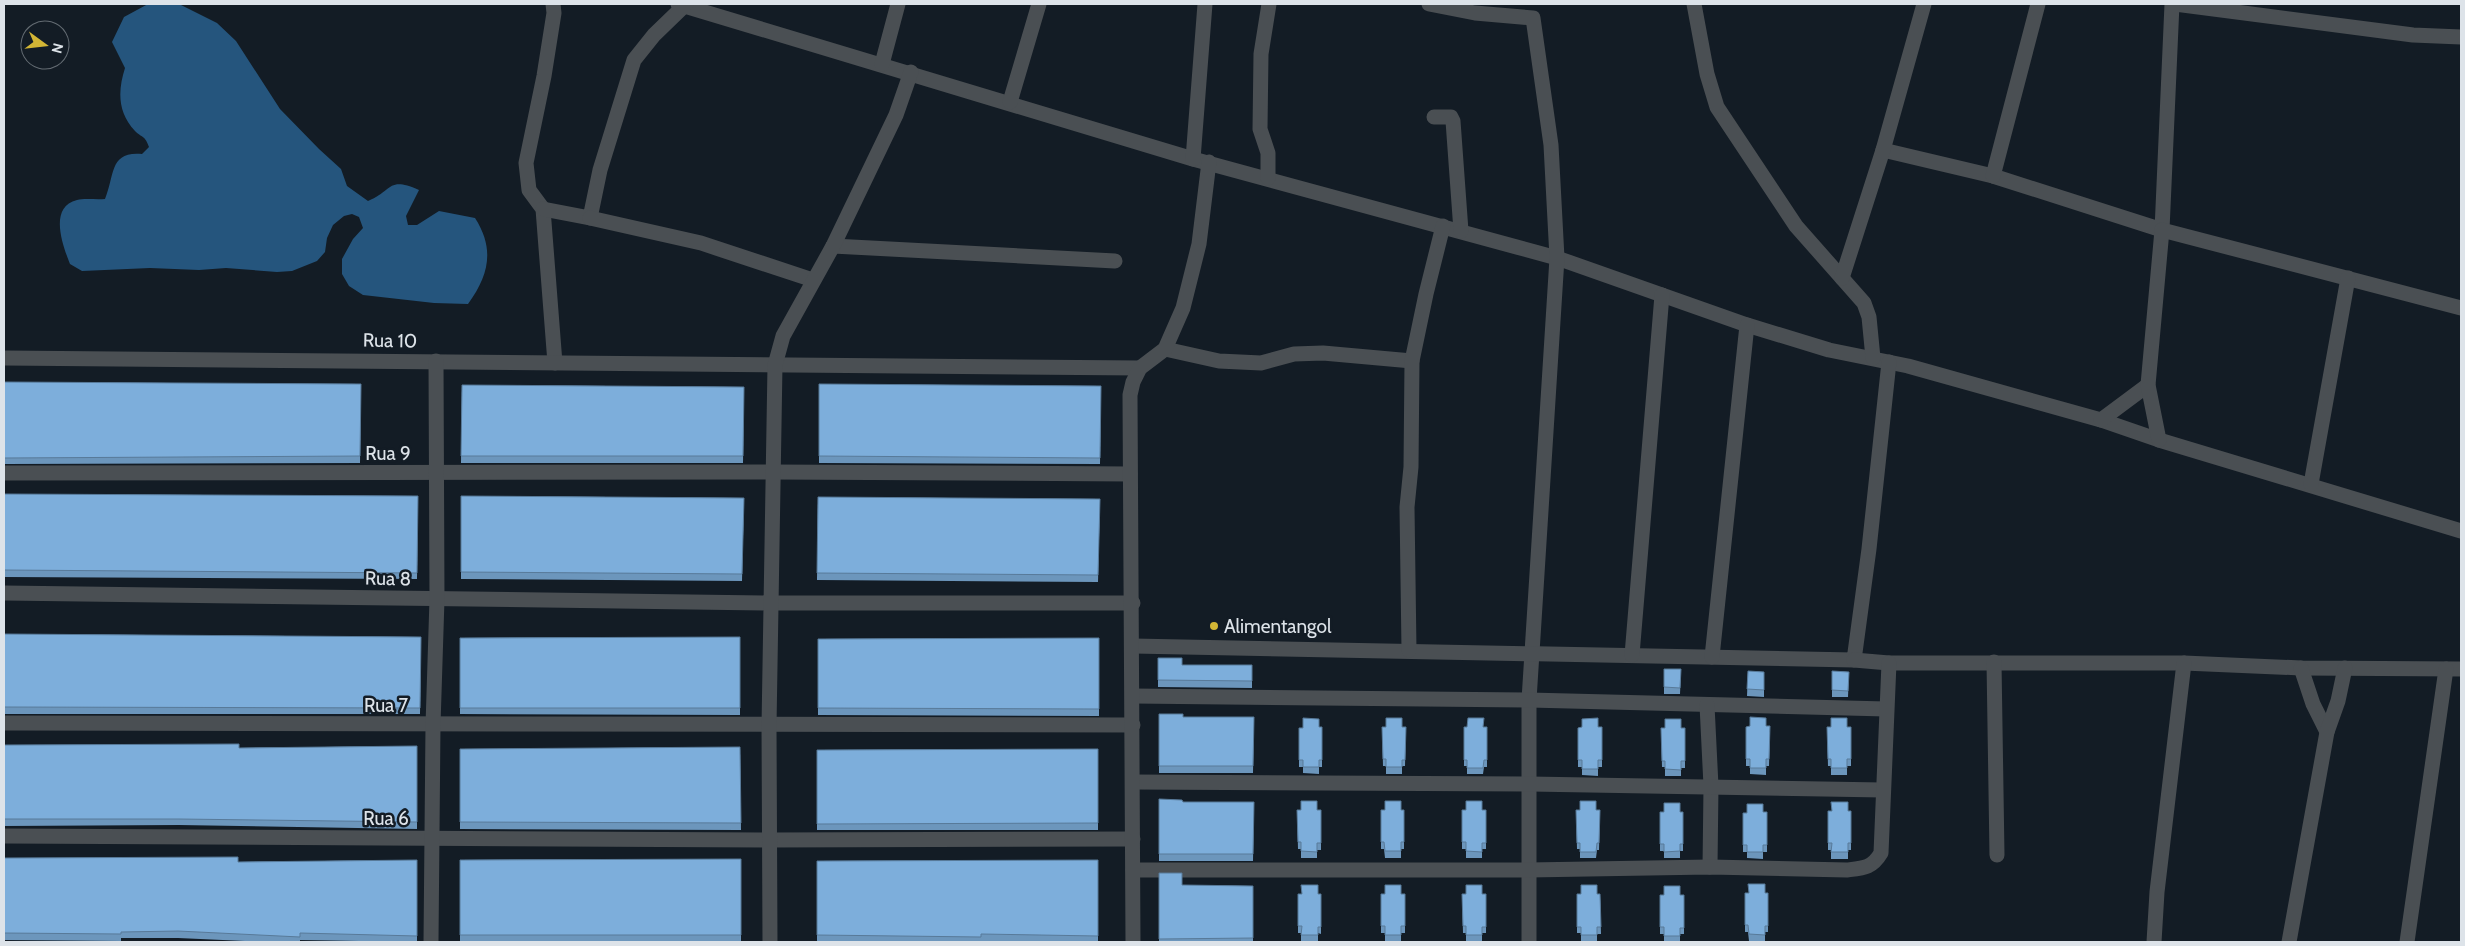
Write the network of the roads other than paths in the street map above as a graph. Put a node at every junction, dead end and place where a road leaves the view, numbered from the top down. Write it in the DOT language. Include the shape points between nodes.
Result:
graph roads {
  1 [pos="553,4"];
  2 [pos="683,4"];
  3 [pos="898,4"];
  4 [pos="1039,4"];
  5 [pos="1205,4"];
  6 [pos="1270,4"];
  7 [pos="1429,4"];
  8 [pos="1694,4"];
  9 [pos="1924,4"];
  10 [pos="2038,4"];
  11 [pos="2174,4"];
  12 [pos="2461,37"];
  13 [pos="882,64"];
  14 [pos="911,72"];
  15 [pos="1010,102"];
  16 [pos="1434,117"];
  17 [pos="1883,150"];
  18 [pos="1193,159"];
  19 [pos="1209,162"];
  20 [pos="1993,176"];
  21 [pos="1268,178"];
  22 [pos="543,209"];
  23 [pos="590,218"];
  24 [pos="1443,226"];
  25 [pos="2162,230"];
  26 [pos="1461,231"];
  27 [pos="833,246"];
  28 [pos="1557,258"];
  29 [pos="1116,261"];
  30 [pos="1842,278"];
  31 [pos="2348,278"];
  32 [pos="813,280"];
  33 [pos="1662,295"];
  34 [pos="2461,308"];
  35 [pos="1747,325"];
  36 [pos="1165,349"];
  37 [pos="4,358"];
  38 [pos="1873,358"];
  39 [pos="436,361"];
  40 [pos="1412,361"];
  41 [pos="1889,362"];
  42 [pos="554,363"];
  43 [pos="775,365"];
  44 [pos="1140,368"];
  45 [pos="2148,385"];
  46 [pos="2101,420"];
  47 [pos="2159,440"];
  48 [pos="438,472"];
  49 [pos="772,472"];
  50 [pos="4,473"];
  51 [pos="1130,474"];
  52 [pos="2311,484"];
  53 [pos="2461,532"];
  54 [pos="4,593"];
  55 [pos="437,599"];
  56 [pos="772,603"];
  57 [pos="1133,603"];
  58 [pos="1132,646"];
  59 [pos="1409,650"];
  60 [pos="1532,653"];
  61 [pos="1632,654"];
  62 [pos="1712,657"];
  63 [pos="1854,660"];
  64 [pos="1994,662"];
  65 [pos="1890,663"];
  66 [pos="2184,663"];
  67 [pos="2301,668"];
  68 [pos="2344,668"];
  69 [pos="2446,669"];
  70 [pos="2461,669"];
  71 [pos="1132,696"];
  72 [pos="1529,700"];
  73 [pos="1707,705"];
  74 [pos="1886,709"];
  75 [pos="4,723"];
  76 [pos="433,725"];
  77 [pos="1133,725"];
  78 [pos="769,726"];
  79 [pos="2327,732"];
  80 [pos="1133,782"];
  81 [pos="1530,784"];
  82 [pos="1711,786"];
  83 [pos="1884,790"];
  84 [pos="4,836"];
  85 [pos="430,838"];
  86 [pos="1133,839"];
  87 [pos="769,840"];
  88 [pos="1997,855"];
  89 [pos="1710,867"];
  90 [pos="1133,870"];
  91 [pos="1528,870"];
  92 [pos="431,942"];
  93 [pos="770,942"];
  94 [pos="1133,942"];
  95 [pos="1529,942"];
  96 [pos="2154,942"];
  97 [pos="2289,942"];
  98 [pos="2407,942"];
  1 -- 22 [label="street" via="544,76 526,163 529,190"];
  2 -- 13 [label="street"];
  2 -- 23 [label="street" via="634,60 600,170"];
  3 -- 13 [label="street"];
  4 -- 15 [label="street"];
  5 -- 18 [label="street"];
  6 -- 21 [label="street" via="1261,54 1260,129 1268,153"];
  7 -- 28 [label="street" via="1475,13 1533,18 1552,145"];
  8 -- 30 [label="street" via="1707,74 1717,107 1796,226"];
  9 -- 17 [label="street"];
  10 -- 20 [label="street"];
  11 -- 12 [label="street" via="2413,35"];
  11 -- 25 [label="street"];
  13 -- 14 [label="street"];
  14 -- 15 [label="street"];
  14 -- 27 [label="street" via="896,115"];
  15 -- 18 [label="street"];
  16 -- 26 [label="street" via="1451,117 1453,122"];
  17 -- 20 [label="street"];
  17 -- 30 [label="street"];
  18 -- 19 [label="street"];
  19 -- 21 [label="street"];
  19 -- 36 [label="street" via="1203,218 1190,283"];
  20 -- 25 [label="street"];
  21 -- 24 [label="street"];
  22 -- 23 [label="street"];
  22 -- 42 [label="street"];
  23 -- 32 [label="street" via="700,243"];
  24 -- 26 [label="street"];
  24 -- 40 [label="street"];
  25 -- 31 [label="street"];
  25 -- 45 [label="street"];
  26 -- 28 [label="street"];
  27 -- 29 [label="street"];
  27 -- 32 [label="street"];
  28 -- 33 [label="street"];
  28 -- 60 [label="street"];
  30 -- 38 [label="street" via="1864,304 1869,317"];
  31 -- 34 [label="street"];
  31 -- 52 [label="street"];
  32 -- 43 [label="street" via="783,336"];
  33 -- 35 [label="street"];
  33 -- 61 [label="street"];
  35 -- 38 [label="street" via="1844,354"];
  35 -- 62 [label="street"];
  36 -- 40 [label="street" via="1228,362 1261,363 1294,354 1323,353"];
  36 -- 44 [label="street"];
  37 -- 39 [label="street, Rua 10"];
  38 -- 41 [label="street"];
  39 -- 42 [label="street, Rua 10"];
  39 -- 48 [label="street"];
  40 -- 59 [label="street" via="1411,467 1407,507"];
  41 -- 46 [label="street"];
  41 -- 63 [label="street"];
  42 -- 43 [label="street, Rua 10"];
  43 -- 44 [label="street, Rua 10"];
  43 -- 49 [label="street"];
  44 -- 51 [label="street" via="1130,395"];
  45 -- 46 [label="street"];
  45 -- 47 [label="street"];
  46 -- 47 [label="street"];
  47 -- 52 [label="street"];
  48 -- 49 [label="street, Rua 9"];
  48 -- 50 [label="street, Rua 9"];
  48 -- 55 [label="street"];
  49 -- 51 [label="street, Rua 9"];
  49 -- 56 [label="street"];
  51 -- 57 [label="street"];
  52 -- 53 [label="street"];
  54 -- 55 [label="street, Rua 8"];
  55 -- 56 [label="street, Rua 8"];
  55 -- 76 [label="street"];
  56 -- 57 [label="street, Rua 8"];
  56 -- 78 [label="street"];
  57 -- 58 [label="street"];
  58 -- 59 [label="street"];
  58 -- 71 [label="street"];
  59 -- 60 [label="street"];
  60 -- 61 [label="street"];
  60 -- 72 [label="street"];
  61 -- 62 [label="street"];
  62 -- 63 [label="street"];
  63 -- 65 [label="street"];
  64 -- 65 [label="street"];
  64 -- 66 [label="street"];
  64 -- 88 [label="street"];
  65 -- 74 [label="street"];
  66 -- 67 [label="street"];
  66 -- 96 [label="street"];
  67 -- 68 [label="street"];
  67 -- 79 [label="street"];
  68 -- 69 [label="street"];
  68 -- 79 [label="street" via="2338,701"];
  69 -- 70 [label="street"];
  69 -- 98 [label="street"];
  71 -- 72 [label="street"];
  71 -- 77 [label="street"];
  72 -- 73 [label="street"];
  72 -- 81 [label="street"];
  73 -- 74 [label="street"];
  73 -- 82 [label="street"];
  74 -- 83 [label="street"];
  75 -- 76 [label="street, Rua 7"];
  76 -- 78 [label="street, Rua 7"];
  76 -- 85 [label="street"];
  77 -- 78 [label="street, Rua 7"];
  77 -- 80 [label="street"];
  78 -- 87 [label="street"];
  79 -- 97 [label="street"];
  80 -- 81 [label="street"];
  80 -- 86 [label="street"];
  81 -- 82 [label="street"];
  81 -- 91 [label="street"];
  82 -- 83 [label="street"];
  82 -- 89 [label="street"];
  83 -- 89 [label="street" via="1881,853 1868,868"];
  84 -- 85 [label="street, Rua 6"];
  85 -- 87 [label="street, Rua 6"];
  85 -- 92 [label="street"];
  86 -- 87 [label="street, Rua 6"];
  86 -- 90 [label="street"];
  87 -- 93 [label="street"];
  89 -- 91 [label="street"];
  90 -- 91 [label="street"];
  90 -- 94 [label="street"];
  91 -- 95 [label="street"];
}
